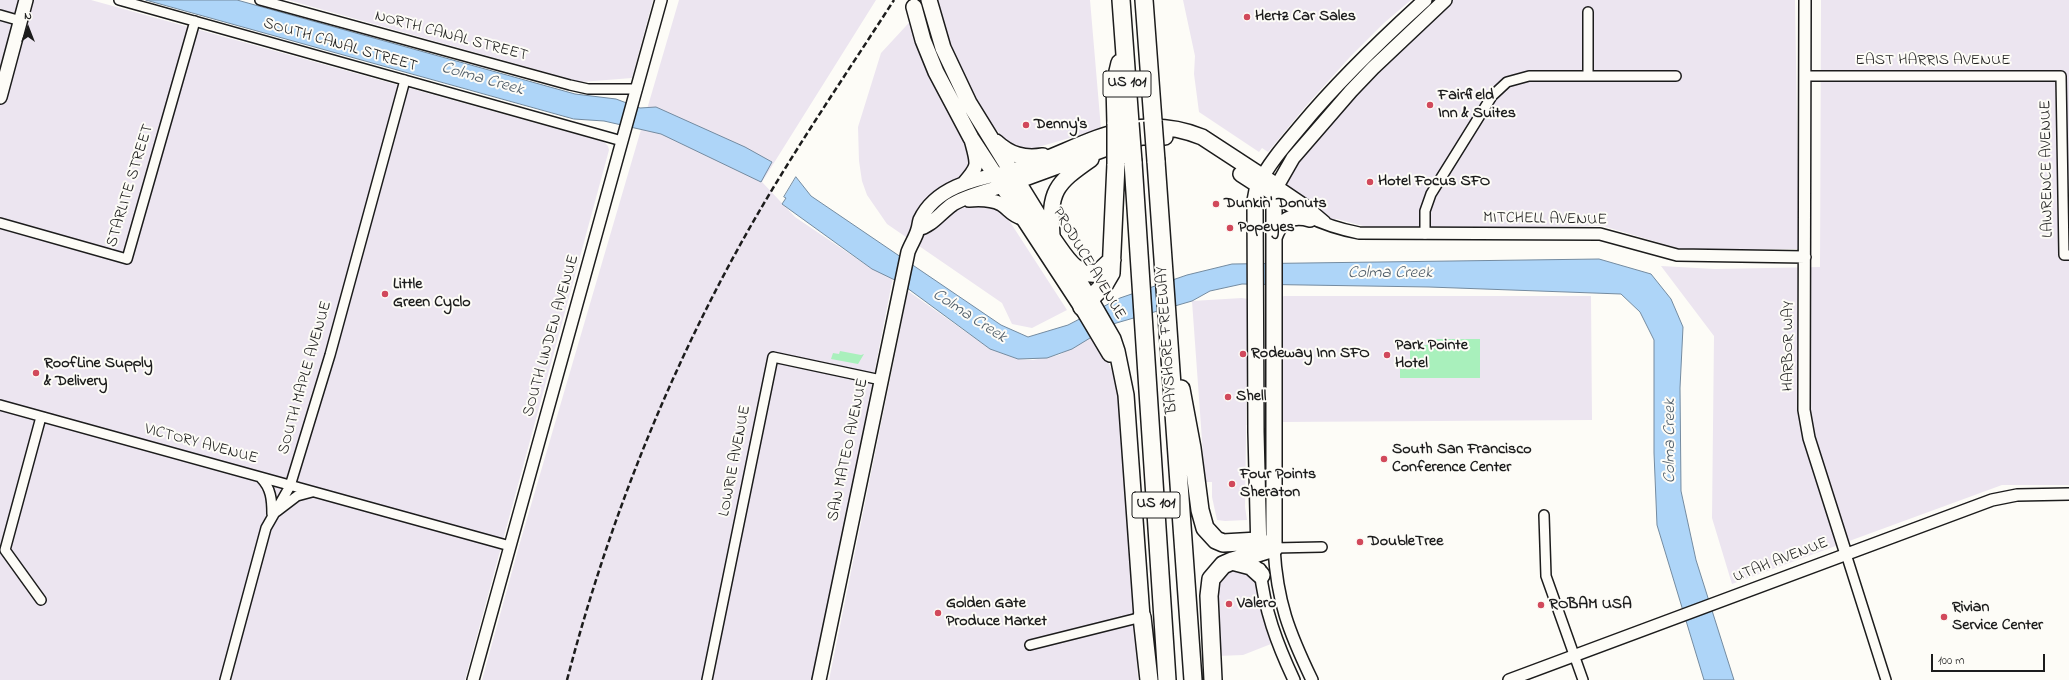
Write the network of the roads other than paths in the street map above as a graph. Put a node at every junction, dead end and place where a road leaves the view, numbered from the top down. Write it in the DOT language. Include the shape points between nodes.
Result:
graph roads {
  1 [pos="26,0"];
  2 [pos="119,0"];
  3 [pos="260,0"];
  4 [pos="661,0"];
  5 [pos="929,0"];
  6 [pos="1121,0"];
  7 [pos="1144,0"];
  8 [pos="1425,0"];
  9 [pos="1445,0"];
  10 [pos="1805,0"];
  11 [pos="914,7"];
  12 [pos="1588,12"];
  13 [pos="0,15"];
  14 [pos="20,21"];
  15 [pos="195,21"];
  16 [pos="1588,76"];
  17 [pos="1676,76"];
  18 [pos="1805,76"];
  19 [pos="2061,76"];
  20 [pos="405,80"];
  21 [pos="635,95"];
  22 [pos="0,97"];
  23 [pos="980,122"];
  24 [pos="1123,123"];
  25 [pos="624,136"];
  26 [pos="971,138"];
  27 [pos="1108,147"];
  28 [pos="1062,152"];
  29 [pos="1006,179"];
  30 [pos="1260,180"];
  31 [pos="964,183"];
  32 [pos="1275,191"];
  33 [pos="955,203"];
  34 [pos="1022,218"];
  35 [pos="1310,219"];
  36 [pos="0,223"];
  37 [pos="1330,226"];
  38 [pos="918,229"];
  39 [pos="1425,234"];
  40 [pos="1052,239"];
  41 [pos="1274,244"];
  42 [pos="2069,256"];
  43 [pos="1805,257"];
  44 [pos="1112,260"];
  45 [pos="1088,306"];
  46 [pos="1167,322"];
  47 [pos="881,380"];
  48 [pos="0,405"];
  49 [pos="41,417"];
  50 [pos="260,477"];
  51 [pos="290,486"];
  52 [pos="313,492"];
  53 [pos="2069,494"];
  54 [pos="1544,514"];
  55 [pos="272,515"];
  56 [pos="510,546"];
  57 [pos="1322,546"];
  58 [pos="1264,547"];
  59 [pos="1846,554"];
  60 [pos="1232,561"];
  61 [pos="1261,575"];
  62 [pos="41,600"];
  63 [pos="1142,617"];
  64 [pos="1030,645"];
  65 [pos="1574,656"];
  66 [pos="225,680"];
  67 [pos="473,680"];
  68 [pos="707,680"];
  69 [pos="820,680"];
  70 [pos="1149,680"];
  71 [pos="1167,680"];
  72 [pos="1193,680"];
  73 [pos="1213,680"];
  74 [pos="1294,680"];
  75 [pos="1312,680"];
  76 [pos="1510,680"];
  77 [pos="1583,680"];
  78 [pos="1886,680"];
  1 -- 14 [label="main road"];
  2 -- 15 [label="street, SOUTH CANAL STREET"];
  3 -- 21 [label="street, NORTH CANAL STREET" via="570,85"];
  4 -- 21 [label="street, SOUTH LINDEN AVENUE"];
  5 -- 23 [label="main road" via="950,67"];
  6 -- 24 [label="highway" via="1124,46 1115,84"];
  7 -- 46 [label="highway, BAYSHORE FREEWAY / US 101, bridge"];
  8 -- 30 [label="main road" via="1334,86"];
  9 -- 32 [label="main road" via="1351,91 1293,158"];
  10 -- 18 [label="street, HARBOR WAY"];
  11 -- 26 [label="main road" via="923,40 936,72"];
  12 -- 16 [label="street"];
  13 -- 14 [label="street"];
  14 -- 22 [label="main road"];
  15 -- 20 [label="street, SOUTH CANAL STREET"];
  15 -- 36 [label="street, STARLITE STREET" via="127,259"];
  16 -- 17 [label="street"];
  16 -- 39 [label="street" via="1529,76 1514,79 1498,88 1431,194 1425,211"];
  18 -- 19 [label="street, EAST HARRIS AVENUE"];
  18 -- 43 [label="street, HARBOR WAY"];
  19 -- 42 [label="street, LAWRENCE AVENUE" via="2064,256"];
  20 -- 25 [label="street, SOUTH CANAL STREET"];
  20 -- 51 [label="street, SOUTH MAPLE AVENUE" via="330,355"];
  21 -- 25 [label="street, SOUTH LINDEN AVENUE"];
  23 -- 28 [label="main road" via="997,143 1015,155 1034,157"];
  23 -- 29 [label="main road"];
  24 -- 44 [label="highway, bridge" via="1116,164"];
  24 -- 71 [label="highway, BAYSHORE FREEWAY / US 101, bridge" via="1133,162"];
  25 -- 56 [label="street, SOUTH LINDEN AVENUE"];
  26 -- 29 [label="main road"];
  26 -- 31 [label="main road" via="977,166"];
  27 -- 29 [label="main road"];
  27 -- 30 [label="main road" via="1142,137 1170,137 1210,153"];
  27 -- 40 [label="main road" via="1069,175 1056,192 1050,210"];
  28 -- 29 [label="main road"];
  28 -- 30 [label="main road" via="1110,132 1141,126 1158,126 1202,137"];
  29 -- 31 [label="main road, SAN MATEO AVENUE"];
  29 -- 33 [label="main road"];
  29 -- 34 [label="main road, PRODUCE AVENUE"];
  29 -- 40 [label="main road, PRODUCE AVENUE"];
  30 -- 32 [label="main road"];
  30 -- 58 [label="main road" via="1255,201 1254,300"];
  31 -- 38 [label="main road, SAN MATEO AVENUE" via="931,205 919,221"];
  32 -- 35 [label="street, MITCHELL AVENUE"];
  32 -- 37 [label="street, MITCHELL AVENUE"];
  32 -- 41 [label="main road"];
  33 -- 34 [label="main road" via="991,201 1001,204 1014,216"];
  33 -- 38 [label="main road" via="927,227"];
  34 -- 45 [label="main road, PRODUCE AVENUE"];
  35 -- 37 [label="street, MITCHELL AVENUE"];
  35 -- 41 [label="main road" via="1292,216 1285,220 1280,225"];
  37 -- 39 [label="street, MITCHELL AVENUE" via="1359,233"];
  38 -- 47 [label="main road, SAN MATEO AVENUE" via="906,258"];
  39 -- 43 [label="street, MITCHELL AVENUE" via="1600,234 1677,255"];
  40 -- 44 [label="highway" via="1078,271 1098,273"];
  40 -- 45 [label="main road, PRODUCE AVENUE"];
  41 -- 58 [label="main road"];
  43 -- 59 [label="street, HARBOR WAY" via="1805,418"];
  44 -- 45 [label="highway" via="1108,279"];
  45 -- 63 [label="main road, PRODUCE AVENUE" via="1103,331 1123,380 1130,427"];
  46 -- 58 [label="highway" via="1189,430 1199,504 1205,528 1216,540 1223,543"];
  46 -- 72 [label="highway, BAYSHORE FREEWAY / US 101"];
  47 -- 68 [label="street, LOWRIE AVENUE" via="773,357"];
  47 -- 69 [label="main road, SAN MATEO AVENUE"];
  48 -- 49 [label="street, VICTORY AVENUE"];
  49 -- 50 [label="street, VICTORY AVENUE"];
  49 -- 62 [label="street" via="5,550"];
  50 -- 51 [label="street, VICTORY AVENUE"];
  50 -- 55 [label="street" via="270,491"];
  51 -- 52 [label="street, VICTORY AVENUE"];
  51 -- 55 [label="street, SOUTH MAPLE AVENUE"];
  52 -- 55 [label="street" via="297,496"];
  52 -- 56 [label="street, VICTORY AVENUE"];
  53 -- 59 [label="street, UTAH AVENUE" via="2025,494 2000,498"];
  54 -- 65 [label="street" via="1546,576"];
  55 -- 66 [label="street, SOUTH MAPLE AVENUE" via="266,528"];
  56 -- 67 [label="street, SOUTH LINDEN AVENUE"];
  57 -- 58 [label="street"];
  58 -- 60 [label="highway"];
  58 -- 61 [label="street"];
  58 -- 75 [label="street" via="1285,620"];
  59 -- 65 [label="street, UTAH AVENUE"];
  59 -- 78 [label="street, HARBOR WAY"];
  60 -- 61 [label="highway" via="1251,566"];
  60 -- 73 [label="highway" via="1215,573 1209,588"];
  61 -- 74 [label="street" via="1270,624"];
  63 -- 64 [label="street"];
  63 -- 70 [label="highway"];
  65 -- 76 [label="street, UTAH AVENUE"];
  65 -- 77 [label="street"];
}
